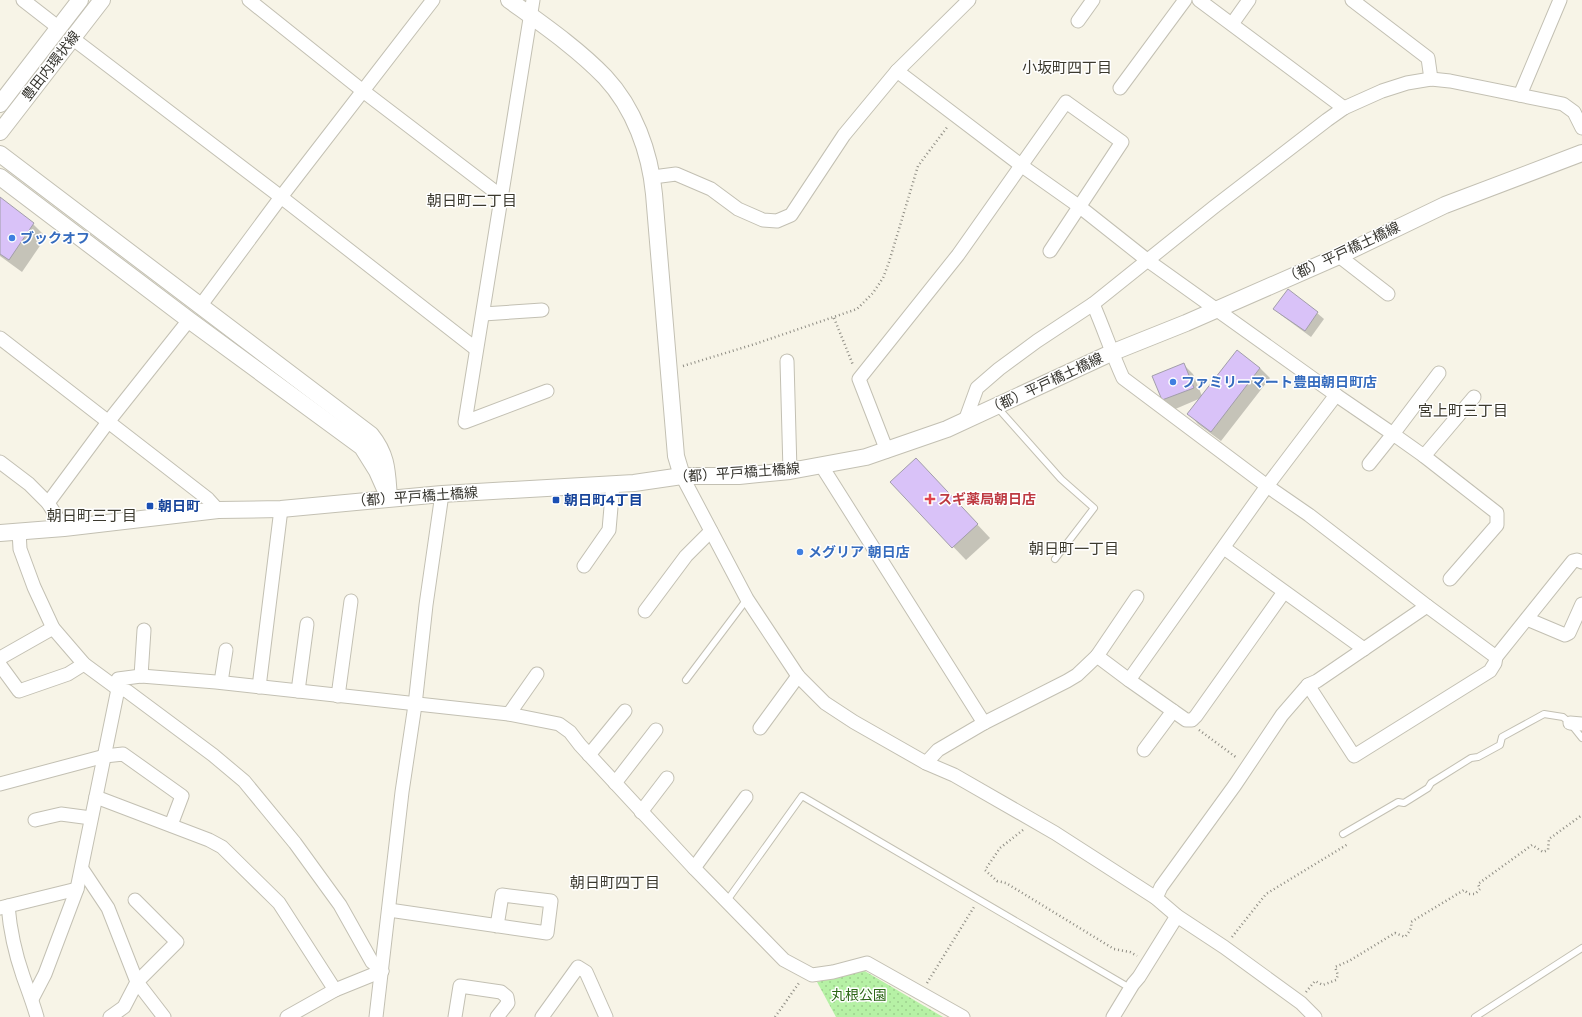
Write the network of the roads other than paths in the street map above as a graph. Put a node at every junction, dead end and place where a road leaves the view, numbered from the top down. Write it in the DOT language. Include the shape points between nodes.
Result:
graph roads {
  1 [pos="23,0"];
  2 [pos="80,0"];
  3 [pos="102,0"];
  4 [pos="248,0"];
  5 [pos="433,0"];
  6 [pos="509,0"];
  7 [pos="533,0"];
  8 [pos="968,0"];
  9 [pos="1092,0"];
  10 [pos="1185,0"];
  11 [pos="1199,0"];
  12 [pos="1249,0"];
  13 [pos="1560,0"];
  14 [pos="1358,2"];
  15 [pos="531,16"];
  16 [pos="1078,21"];
  17 [pos="1232,24"];
  18 [pos="59,28"];
  19 [pos="72,38"];
  20 [pos="897,71"];
  21 [pos="1431,79"];
  22 [pos="1120,88"];
  23 [pos="363,91"];
  24 [pos="1520,95"];
  25 [pos="0,104"];
  26 [pos="1344,108"];
  27 [pos="1582,128"];
  28 [pos="0,132"];
  29 [pos="1582,153"];
  30 [pos="0,154"];
  31 [pos="1022,166"];
  32 [pos="0,177"];
  33 [pos="653,177"];
  34 [pos="281,197"];
  35 [pos="502,197"];
  36 [pos="1080,207"];
  37 [pos="1050,251"];
  38 [pos="1339,256"];
  39 [pos="1147,260"];
  40 [pos="1388,294"];
  41 [pos="1093,304"];
  42 [pos="201,305"];
  43 [pos="1217,309"];
  44 [pos="542,310"];
  45 [pos="483,314"];
  46 [pos="189,320"];
  47 [pos="0,338"];
  48 [pos="476,350"];
  49 [pos="1111,353"];
  50 [pos="787,361"];
  51 [pos="1439,373"];
  52 [pos="547,391"];
  53 [pos="1336,395"];
  54 [pos="1474,397"];
  55 [pos="997,407"];
  56 [pos="965,421"];
  57 [pos="108,422"];
  58 [pos="1393,434"];
  59 [pos="886,451"];
  60 [pos="1424,456"];
  61 [pos="0,462"];
  62 [pos="1369,464"];
  63 [pos="821,465"];
  64 [pos="790,471"];
  65 [pos="682,476"];
  66 [pos="614,484"];
  67 [pos="1267,486"];
  68 [pos="442,494"];
  69 [pos="389,498"];
  70 [pos="48,503"];
  71 [pos="281,509"];
  72 [pos="218,510"];
  73 [pos="64,528"];
  74 [pos="19,531"];
  75 [pos="711,531"];
  76 [pos="0,533"];
  77 [pos="1224,548"];
  78 [pos="1056,559"];
  79 [pos="1582,562"];
  80 [pos="584,566"];
  81 [pos="1450,578"];
  82 [pos="1284,592"];
  83 [pos="1137,597"];
  84 [pos="747,599"];
  85 [pos="351,601"];
  86 [pos="1582,604"];
  87 [pos="1427,606"];
  88 [pos="645,611"];
  89 [pos="1527,618"];
  90 [pos="307,624"];
  91 [pos="53,628"];
  92 [pos="144,630"];
  93 [pos="1364,649"];
  94 [pos="226,650"];
  95 [pos="1096,656"];
  96 [pos="1496,657"];
  97 [pos="0,658"];
  98 [pos="84,664"];
  99 [pos="0,665"];
  100 [pos="536,674"];
  101 [pos="141,676"];
  102 [pos="798,676"];
  103 [pos="686,680"];
  104 [pos="1130,680"];
  105 [pos="221,682"];
  106 [pos="1308,685"];
  107 [pos="259,687"];
  108 [pos="118,689"];
  109 [pos="298,691"];
  110 [pos="338,696"];
  111 [pos="415,705"];
  112 [pos="625,711"];
  113 [pos="1173,711"];
  114 [pos="509,714"];
  115 [pos="984,723"];
  116 [pos="1576,724"];
  117 [pos="760,728"];
  118 [pos="656,730"];
  119 [pos="1582,738"];
  120 [pos="1144,750"];
  121 [pos="590,755"];
  122 [pos="105,756"];
  123 [pos="926,763"];
  124 [pos="667,778"];
  125 [pos="615,783"];
  126 [pos="0,784"];
  127 [pos="96,797"];
  128 [pos="746,797"];
  129 [pos="641,812"];
  130 [pos="91,818"];
  131 [pos="35,820"];
  132 [pos="171,825"];
  133 [pos="1343,834"];
  134 [pos="694,868"];
  135 [pos="82,869"];
  136 [pos="77,889"];
  137 [pos="1156,898"];
  138 [pos="135,900"];
  139 [pos="726,902"];
  140 [pos="4,907"];
  141 [pos="389,910"];
  142 [pos="1177,916"];
  143 [pos="497,926"];
  144 [pos="1582,948"];
  145 [pos="382,971"];
  146 [pos="137,982"];
  147 [pos="1130,988"];
  148 [pos="335,990"];
  149 [pos="32,999"];
  150 [pos="37,1017"];
  151 [pos="110,1017"];
  152 [pos="164,1017"];
  153 [pos="287,1017"];
  154 [pos="376,1017"];
  155 [pos="455,1017"];
  156 [pos="497,1017"];
  157 [pos="542,1017"];
  158 [pos="606,1017"];
  159 [pos="963,1017"];
  160 [pos="1113,1017"];
  161 [pos="1315,1017"];
  162 [pos="1475,1017"];
  1 -- 18 [label="street"];
  2 -- 18 [label="street, 豊田内環状線"];
  3 -- 19 [label="street, 豊田内環状線"];
  4 -- 23 [label="street"];
  5 -- 23 [label="street"];
  6 -- 15 [label="street"];
  7 -- 15 [label="street"];
  8 -- 20 [label="street"];
  9 -- 16 [label="street"];
  10 -- 22 [label="street"];
  11 -- 17 [label="street"];
  12 -- 17 [label="street"];
  13 -- 24 [label="street"];
  14 -- 21 [label="street" via="1428,58"];
  15 -- 33 [label="street" via="585,58 616,91 639,133"];
  15 -- 35 [label="street"];
  17 -- 26 [label="street"];
  18 -- 25 [label="street, 豊田内環状線"];
  19 -- 28 [label="street, 豊田内環状線"];
  19 -- 34 [label="street"];
  20 -- 31 [label="street"];
  20 -- 33 [label="street" via="844,135 791,215 777,221 763,220 738,209 711,189 676,174"];
  21 -- 24 [label="street"];
  21 -- 26 [label="street" via="1382,91"];
  23 -- 34 [label="street"];
  23 -- 35 [label="street"];
  24 -- 27 [label="street" via="1563,104 1574,112"];
  26 -- 39 [label="street"];
  29 -- 38 [label="street, （都）平戸橋土橋線" via="1445,205"];
  30 -- 42 [label="street"];
  31 -- 36 [label="street"];
  31 -- 36 [label="street" via="1066,102 1122,142"];
  31 -- 59 [label="street" via="958,255 859,379"];
  32 -- 46 [label="street"];
  33 -- 65 [label="street" via="676,456"];
  34 -- 42 [label="street"];
  34 -- 48 [label="street"];
  35 -- 45 [label="street"];
  36 -- 37 [label="street"];
  36 -- 39 [label="street"];
  38 -- 40 [label="street"];
  38 -- 43 [label="street, （都）平戸橋土橋線"];
  39 -- 41 [label="street"];
  39 -- 43 [label="street"];
  41 -- 49 [label="street"];
  41 -- 56 [label="street" via="1037,340 977,388"];
  42 -- 69 [label="street" via="371,435 380,446 387,466"];
  43 -- 49 [label="street, （都）平戸橋土橋線"];
  43 -- 53 [label="street"];
  44 -- 45 [label="street"];
  45 -- 48 [label="street"];
  46 -- 57 [label="street"];
  46 -- 69 [label="street" via="362,448 377,471"];
  47 -- 57 [label="street"];
  48 -- 52 [label="street" via="465,422"];
  49 -- 55 [label="street, （都）平戸橋土橋線"];
  49 -- 67 [label="street" via="1123,378"];
  50 -- 64 [label="street"];
  51 -- 58 [label="street"];
  53 -- 58 [label="street"];
  53 -- 67 [label="street"];
  54 -- 60 [label="street"];
  55 -- 56 [label="street, （都）平戸橋土橋線"];
  55 -- 78 [label="lane" via="1061,479 1094,508"];
  56 -- 59 [label="street, （都）平戸橋土橋線"];
  57 -- 70 [label="street"];
  57 -- 72 [label="street" via="208,499"];
  58 -- 60 [label="street"];
  58 -- 62 [label="street"];
  59 -- 63 [label="street, （都）平戸橋土橋線"];
  60 -- 81 [label="street" via="1497,513 1497,525"];
  61 -- 70 [label="street" via="29,484"];
  63 -- 64 [label="street, （都）平戸橋土橋線"];
  63 -- 115 [label="street"];
  64 -- 65 [label="street, （都）平戸橋土橋線" via="739,476"];
  65 -- 66 [label="street, （都）平戸橋土橋線" via="634,484"];
  65 -- 75 [label="street"];
  66 -- 68 [label="street, （都）平戸橋土橋線"];
  66 -- 80 [label="street" via="609,530"];
  67 -- 77 [label="street"];
  67 -- 87 [label="street"];
  68 -- 69 [label="street, （都）平戸橋土橋線"];
  68 -- 111 [label="street"];
  69 -- 71 [label="street, （都）平戸橋土橋線"];
  70 -- 73 [label="street"];
  71 -- 72 [label="street, （都）平戸橋土橋線"];
  71 -- 107 [label="street"];
  72 -- 73 [label="street, （都）平戸橋土橋線"];
  73 -- 74 [label="street, （都）平戸橋土橋線"];
  74 -- 76 [label="street, （都）平戸橋土橋線"];
  74 -- 91 [label="street" via="20,549"];
  75 -- 84 [label="street"];
  75 -- 88 [label="street" via="686,556"];
  77 -- 82 [label="street"];
  77 -- 104 [label="street"];
  79 -- 89 [label="street" via="1573,561"];
  82 -- 93 [label="street"];
  82 -- 113 [label="street" via="1196,716 1192,720 1186,720"];
  83 -- 95 [label="street"];
  84 -- 102 [label="street"];
  84 -- 103 [label="lane"];
  85 -- 110 [label="street"];
  86 -- 89 [label="street" via="1569,633 1565,635"];
  87 -- 93 [label="street"];
  87 -- 96 [label="street"];
  89 -- 96 [label="street"];
  90 -- 109 [label="street"];
  91 -- 97 [label="street"];
  91 -- 98 [label="street"];
  92 -- 101 [label="street"];
  93 -- 106 [label="street"];
  94 -- 105 [label="street"];
  95 -- 104 [label="street"];
  95 -- 115 [label="street" via="1067,681"];
  96 -- 106 [label="street" via="1495,664 1490,670 1354,756"];
  98 -- 99 [label="street" via="68,674 19,691"];
  98 -- 108 [label="street"];
  100 -- 114 [label="street"];
  101 -- 105 [label="street"];
  101 -- 108 [label="street" via="118,678"];
  102 -- 117 [label="street"];
  102 -- 123 [label="street" via="825,703"];
  104 -- 113 [label="street"];
  105 -- 107 [label="street"];
  106 -- 137 [label="street" via="1282,715 1161,887"];
  107 -- 109 [label="street"];
  108 -- 122 [label="street"];
  108 -- 145 [label="street" via="127,691 244,781 295,843 340,905 372,962"];
  109 -- 110 [label="street"];
  110 -- 111 [label="street"];
  111 -- 114 [label="street"];
  111 -- 141 [label="street"];
  112 -- 121 [label="street"];
  113 -- 120 [label="street"];
  114 -- 121 [label="street" via="559,724 570,732"];
  115 -- 123 [label="street" via="938,750"];
  116 -- 119 [label="lane"];
  116 -- 133 [label="lane" via="1563,717 1544,714 1502,736 1500,745 1478,758 1471,758 1404,803 1398,802"];
  118 -- 125 [label="street"];
  121 -- 125 [label="street"];
  122 -- 126 [label="street"];
  122 -- 127 [label="street"];
  122 -- 132 [label="street" via="123,754 182,796"];
  123 -- 137 [label="street" via="954,775 1035,821"];
  124 -- 129 [label="street"];
  125 -- 129 [label="street"];
  127 -- 130 [label="street"];
  127 -- 132 [label="street"];
  128 -- 134 [label="street"];
  129 -- 134 [label="street"];
  130 -- 131 [label="street" via="60,814"];
  130 -- 135 [label="street"];
  132 -- 148 [label="street" via="222,847 279,903"];
  134 -- 139 [label="street"];
  135 -- 136 [label="street"];
  135 -- 146 [label="street" via="108,908"];
  136 -- 140 [label="street"];
  136 -- 149 [label="street" via="45,974"];
  137 -- 142 [label="street"];
  138 -- 146 [label="street" via="177,942"];
  139 -- 147 [label="lane" via="802,796"];
  139 -- 159 [label="street" via="784,960 806,973 812,975 833,972 867,963"];
  140 -- 149 [label="street"];
  141 -- 143 [label="street"];
  141 -- 145 [label="street"];
  142 -- 147 [label="street"];
  142 -- 161 [label="street" via="1301,1003"];
  144 -- 162 [label="lane"];
  145 -- 148 [label="street"];
  145 -- 154 [label="street"];
  146 -- 151 [label="street" via="124,1007"];
  146 -- 152 [label="street"];
  147 -- 160 [label="street"];
  148 -- 153 [label="street"];
  149 -- 150 [label="street"];
  155 -- 156 [label="street" via="460,986 501,992 507,997 508,1003"];
  157 -- 158 [label="street" via="578,967 586,972"];
}
